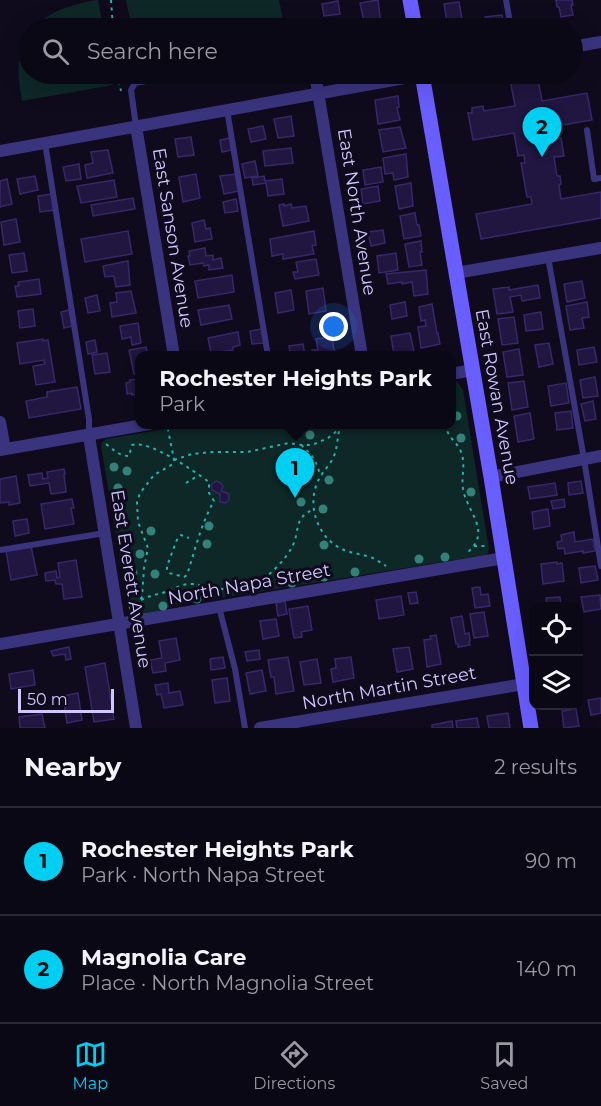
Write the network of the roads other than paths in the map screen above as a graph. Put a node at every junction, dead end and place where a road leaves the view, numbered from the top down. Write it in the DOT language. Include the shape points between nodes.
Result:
graph roads {
  1 [pos="410,0"];
  2 [pos="506,0"];
  3 [pos="413,18"];
  4 [pos="509,18"];
  5 [pos="601,42"];
  6 [pos="583,45"];
  7 [pos="134,84"];
  8 [pos="317,84"];
  9 [pos="369,84"];
  10 [pos="426,84"];
  11 [pos="319,93"];
  12 [pos="227,109"];
  13 [pos="136,126"];
  14 [pos="587,130"];
  15 [pos="45,142"];
  16 [pos="0,151"];
  17 [pos="601,178"];
  18 [pos="601,248"];
  19 [pos="548,257"];
  20 [pos="456,273"];
  21 [pos="173,351"];
  22 [pos="267,351"];
  23 [pos="361,351"];
  24 [pos="473,370"];
  25 [pos="456,373"];
  26 [pos="0,422"];
  27 [pos="135,427"];
  28 [pos="89,436"];
  29 [pos="2,449"];
  30 [pos="601,456"];
  31 [pos="584,459"];
  32 [pos="491,477"];
  33 [pos="106,533"];
  34 [pos="0,550"];
  35 [pos="504,558"];
  36 [pos="601,566"];
  37 [pos="219,607"];
  38 [pos="120,624"];
  39 [pos="0,644"];
  40 [pos="524,684"];
  41 [pos="136,728"];
  42 [pos="245,728"];
  43 [pos="261,728"];
  44 [pos="531,728"];
  1 -- 3 [label="street"];
  2 -- 4 [label="lane"];
  5 -- 6 [label="street"];
  7 -- 13 [label="lane" via="131,90"];
  8 -- 11 [label="street, East North Avenue"];
  9 -- 11 [label="street"];
  10 -- 20 [label="street, East Rowan Avenue"];
  11 -- 12 [label="street"];
  11 -- 23 [label="street, East North Avenue"];
  12 -- 13 [label="street"];
  12 -- 22 [label="lane"];
  13 -- 15 [label="street"];
  13 -- 21 [label="street, East Sanson Avenue"];
  14 -- 17 [label="lane" via="594,179"];
  15 -- 16 [label="street"];
  15 -- 28 [label="lane"];
  18 -- 19 [label="street"];
  19 -- 20 [label="street"];
  19 -- 31 [label="lane"];
  20 -- 24 [label="street, East Rowan Avenue"];
  24 -- 25 [label="street"];
  24 -- 32 [label="street, East Rowan Avenue"];
  26 -- 29 [label="street"];
  27 -- 28 [label="street"];
  28 -- 29 [label="street"];
  28 -- 33 [label="street, East Everett Avenue"];
  30 -- 31 [label="street"];
  31 -- 32 [label="street"];
  31 -- 36 [label="lane"];
  32 -- 35 [label="street, East Rowan Avenue"];
  33 -- 34 [label="lane"];
  33 -- 38 [label="street, East Everett Avenue"];
  35 -- 37 [label="street, North Napa Street"];
  35 -- 40 [label="street, East Rowan Avenue"];
  37 -- 38 [label="street, North Napa Street"];
  37 -- 42 [label="lane"];
  38 -- 39 [label="street, North Napa Street"];
  38 -- 41 [label="street, East Everett Avenue"];
  40 -- 43 [label="street, North Martin Street"];
  40 -- 44 [label="street, East Rowan Avenue"];
}
